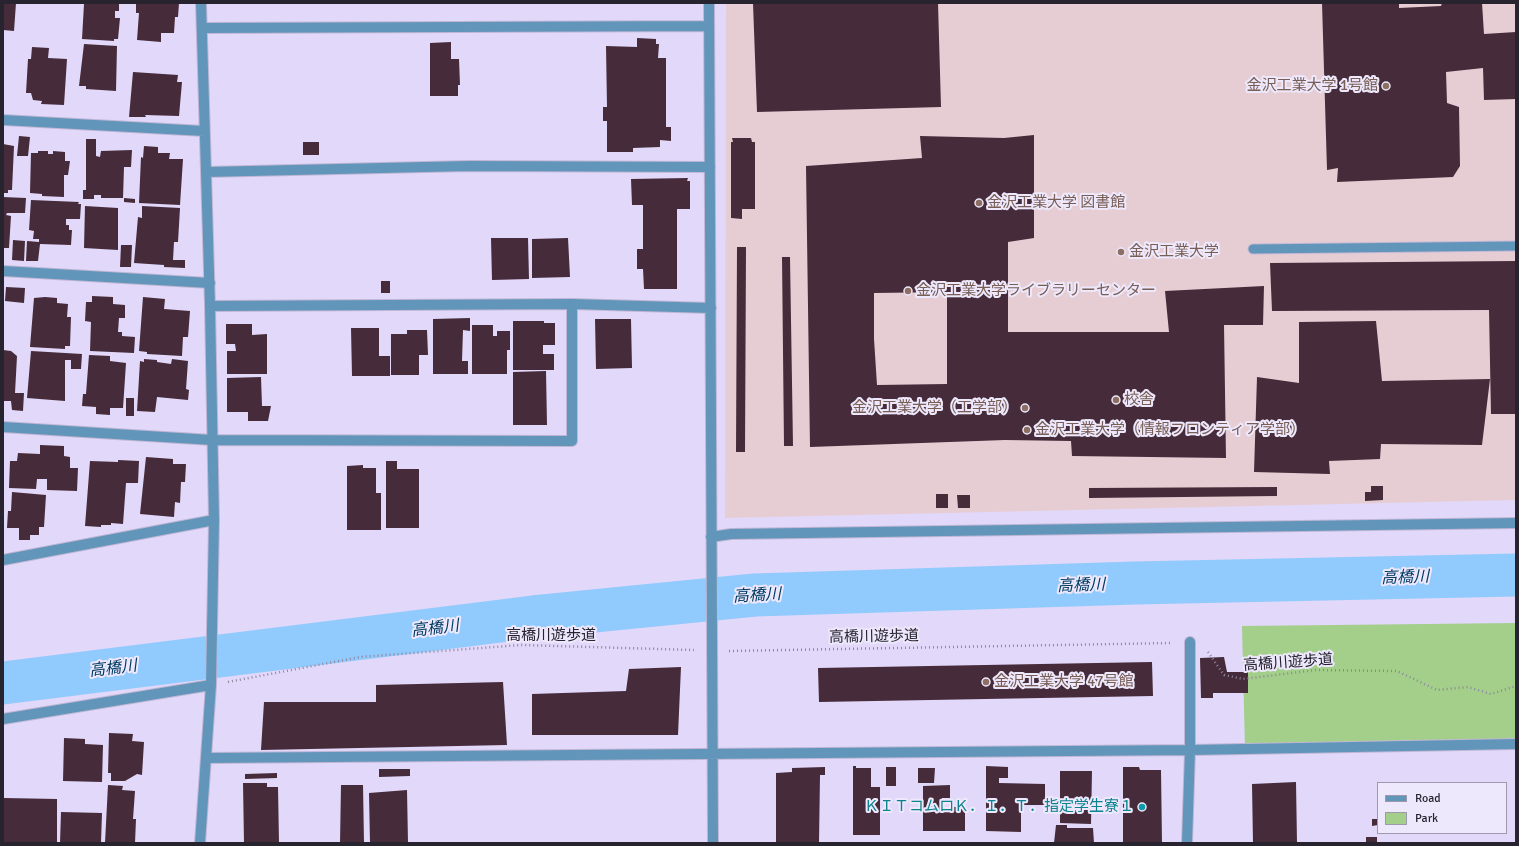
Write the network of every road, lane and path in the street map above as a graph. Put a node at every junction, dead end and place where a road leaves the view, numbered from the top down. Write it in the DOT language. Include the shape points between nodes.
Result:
graph roads {
  1 [pos="201,3"];
  2 [pos="709,3"];
  3 [pos="709,26"];
  4 [pos="203,28"];
  5 [pos="3,120"];
  6 [pos="204,131"];
  7 [pos="710,167"];
  8 [pos="206,172"];
  9 [pos="1516,246"];
  10 [pos="1253,249"];
  11 [pos="3,270"];
  12 [pos="210,283"];
  13 [pos="572,304"];
  14 [pos="210,306"];
  15 [pos="711,308"];
  16 [pos="3,427"];
  17 [pos="212,440"];
  18 [pos="214,520"];
  19 [pos="1516,522"];
  20 [pos="711,537"];
  21 [pos="3,560"];
  22 [pos="1190,642"];
  23 [pos="713,651"];
  24 [pos="211,685"];
  25 [pos="1516,686"];
  26 [pos="3,719"];
  27 [pos="1516,744"];
  28 [pos="1190,750"];
  29 [pos="713,754"];
  30 [pos="206,758"];
  31 [pos="200,843"];
  32 [pos="713,843"];
  33 [pos="1187,843"];
  1 -- 4 [label="street"];
  2 -- 3 [label="street"];
  3 -- 4 [label="street"];
  3 -- 7 [label="street"];
  4 -- 6 [label="street"];
  5 -- 6 [label="street"];
  6 -- 8 [label="street"];
  7 -- 8 [label="street" via="469,166"];
  7 -- 15 [label="street"];
  8 -- 12 [label="street"];
  9 -- 10 [label="lane"];
  11 -- 12 [label="street"];
  12 -- 14 [label="street"];
  13 -- 14 [label="street"];
  13 -- 15 [label="street"];
  13 -- 17 [label="street" via="572,440"];
  14 -- 17 [label="street"];
  15 -- 20 [label="street"];
  16 -- 17 [label="street"];
  17 -- 18 [label="street"];
  18 -- 21 [label="street"];
  18 -- 24 [label="street"];
  19 -- 20 [label="street" via="739,534"];
  20 -- 23 [label="street"];
  22 -- 23 [label="path, 高橋川遊歩道"];
  22 -- 25 [label="path, 高橋川遊歩道" via="1201,642 1224,675 1244,679 1316,670 1390,671 1437,690 1468,687 1491,694"];
  22 -- 28 [label="street"];
  23 -- 24 [label="path, 高橋川遊歩道" via="521,645 360,657"];
  23 -- 29 [label="street"];
  24 -- 26 [label="street"];
  24 -- 30 [label="street"];
  27 -- 28 [label="street"];
  28 -- 29 [label="street"];
  28 -- 33 [label="street"];
  29 -- 30 [label="street"];
  29 -- 32 [label="street"];
  30 -- 31 [label="street"];
}
